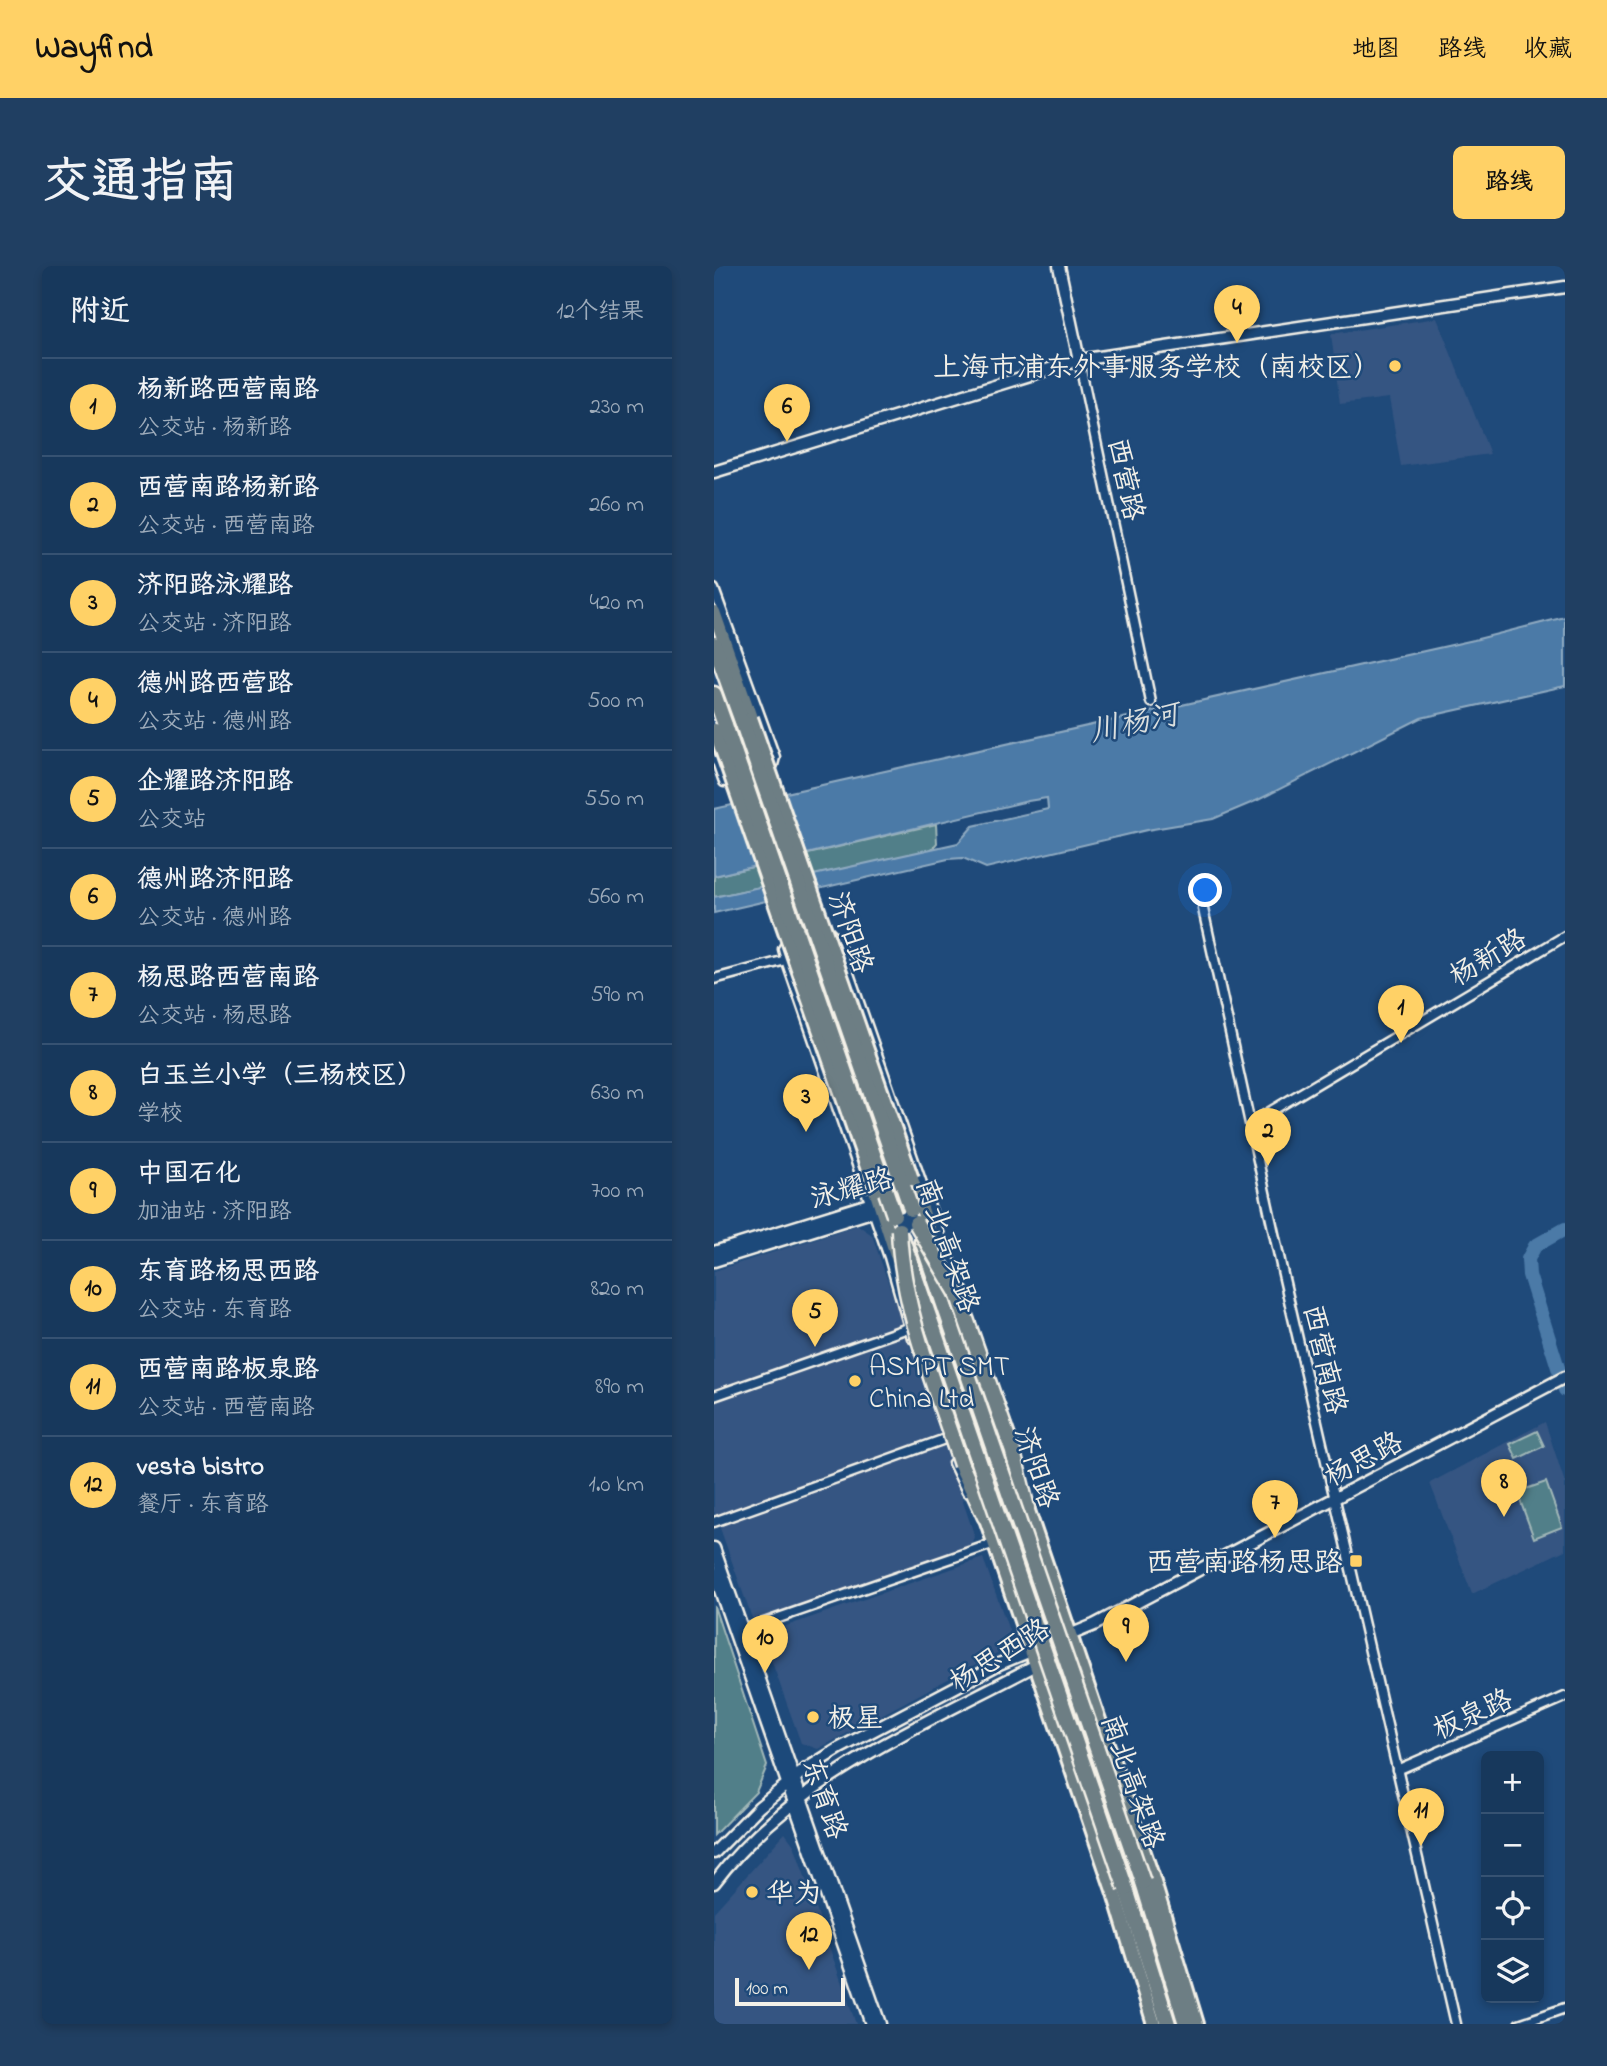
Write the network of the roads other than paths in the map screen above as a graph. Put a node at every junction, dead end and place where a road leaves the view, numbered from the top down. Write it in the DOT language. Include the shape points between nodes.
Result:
graph roads {
  1 [pos="1059,266"];
  2 [pos="1565,287"];
  3 [pos="1079,360"];
  4 [pos="714,472"];
  5 [pos="714,589"];
  6 [pos="714,612"];
  7 [pos="714,644"];
  8 [pos="714,694"];
  9 [pos="1151,702"];
  10 [pos="714,728"];
  11 [pos="714,753"];
  12 [pos="1203,909"];
  13 [pos="1565,936"];
  14 [pos="786,960"];
  15 [pos="714,979"];
  16 [pos="1251,1123"];
  17 [pos="916,1193"];
  18 [pos="875,1203"];
  19 [pos="916,1223"];
  20 [pos="899,1230"];
  21 [pos="714,1252"];
  22 [pos="714,1261"];
  23 [pos="908,1328"];
  24 [pos="1565,1377"];
  25 [pos="714,1396"];
  26 [pos="945,1439"];
  27 [pos="1335,1499"];
  28 [pos="1027,1508"];
  29 [pos="985,1517"];
  30 [pos="714,1522"];
  31 [pos="995,1543"];
  32 [pos="714,1548"];
  33 [pos="714,1573"];
  34 [pos="739,1632"];
  35 [pos="1071,1636"];
  36 [pos="1030,1648"];
  37 [pos="1035,1665"];
  38 [pos="1565,1696"];
  39 [pos="1397,1770"];
  40 [pos="791,1781"];
  41 [pos="797,1799"];
  42 [pos="714,1853"];
  43 [pos="714,1883"];
  44 [pos="1565,2008"];
  45 [pos="871,2024"];
  46 [pos="880,2024"];
  47 [pos="1154,2024"];
  48 [pos="1168,2024"];
  49 [pos="1186,2024"];
  50 [pos="1197,2024"];
  51 [pos="1456,2024"];
  52 [pos="1519,2024"];
  1 -- 3 [label="street, 西营路"];
  2 -- 3 [label="street"];
  3 -- 4 [label="street"];
  3 -- 9 [label="street, 西营路"];
  5 -- 11 [label="street" via="775,757 767,770 724,782"];
  6 -- 17 [label="main road, 济阳路, bridge"];
  7 -- 19 [label="highway, 南北高架路, bridge"];
  8 -- 20 [label="highway, 南北高架路, bridge"];
  10 -- 18 [label="main road, bridge"];
  12 -- 16 [label="street, 西营南路"];
  13 -- 16 [label="street, 杨新路"];
  14 -- 15 [label="street"];
  14 -- 18 [label="street"];
  14 -- 28 [label="street" via="783,949 787,942 824,931 837,939 1019,1449"];
  16 -- 27 [label="street, 西营南路"];
  17 -- 18 [label="street, 泳耀路"];
  17 -- 28 [label="main road, 济阳路"];
  18 -- 21 [label="street, 泳耀路"];
  18 -- 22 [label="street, 泳耀路"];
  18 -- 23 [label="street"];
  18 -- 29 [label="main road"];
  19 -- 28 [label="highway, bridge" via="957,1293 1013,1452"];
  19 -- 49 [label="highway, 南北高架路, bridge" via="1143,1882"];
  20 -- 29 [label="highway, bridge" via="907,1302 961,1465"];
  20 -- 48 [label="highway, 南北高架路, bridge" via="1126,1889"];
  23 -- 25 [label="street"];
  23 -- 26 [label="street"];
  24 -- 27 [label="street, 杨思路"];
  26 -- 29 [label="street" via="959,1479"];
  26 -- 30 [label="street"];
  27 -- 35 [label="street, 杨思路"];
  27 -- 39 [label="street, 西营南路"];
  28 -- 35 [label="main road, 济阳路"];
  29 -- 31 [label="main road"];
  31 -- 34 [label="street"];
  31 -- 36 [label="main road"];
  32 -- 34 [label="street, 东育路"];
  33 -- 34 [label="street, 东育路"];
  34 -- 40 [label="street, 东育路"];
  35 -- 36 [label="street, 杨思西路"];
  35 -- 37 [label="street, 杨思西路"];
  35 -- 50 [label="main road, 济阳路"];
  36 -- 37 [label="main road"];
  36 -- 40 [label="street, 杨思西路" via="853,1741"];
  37 -- 41 [label="street, 杨思西路" via="850,1764"];
  37 -- 47 [label="main road"];
  38 -- 39 [label="street, 板泉路"];
  39 -- 51 [label="street, 西营南路"];
  40 -- 41 [label="street, 东育路"];
  40 -- 42 [label="street, 杨思西路"];
  41 -- 43 [label="street, 杨思西路" via="755,1836"];
  41 -- 45 [label="street, 东育路"];
  41 -- 46 [label="street, 东育路"];
  44 -- 52 [label="street"];
}
